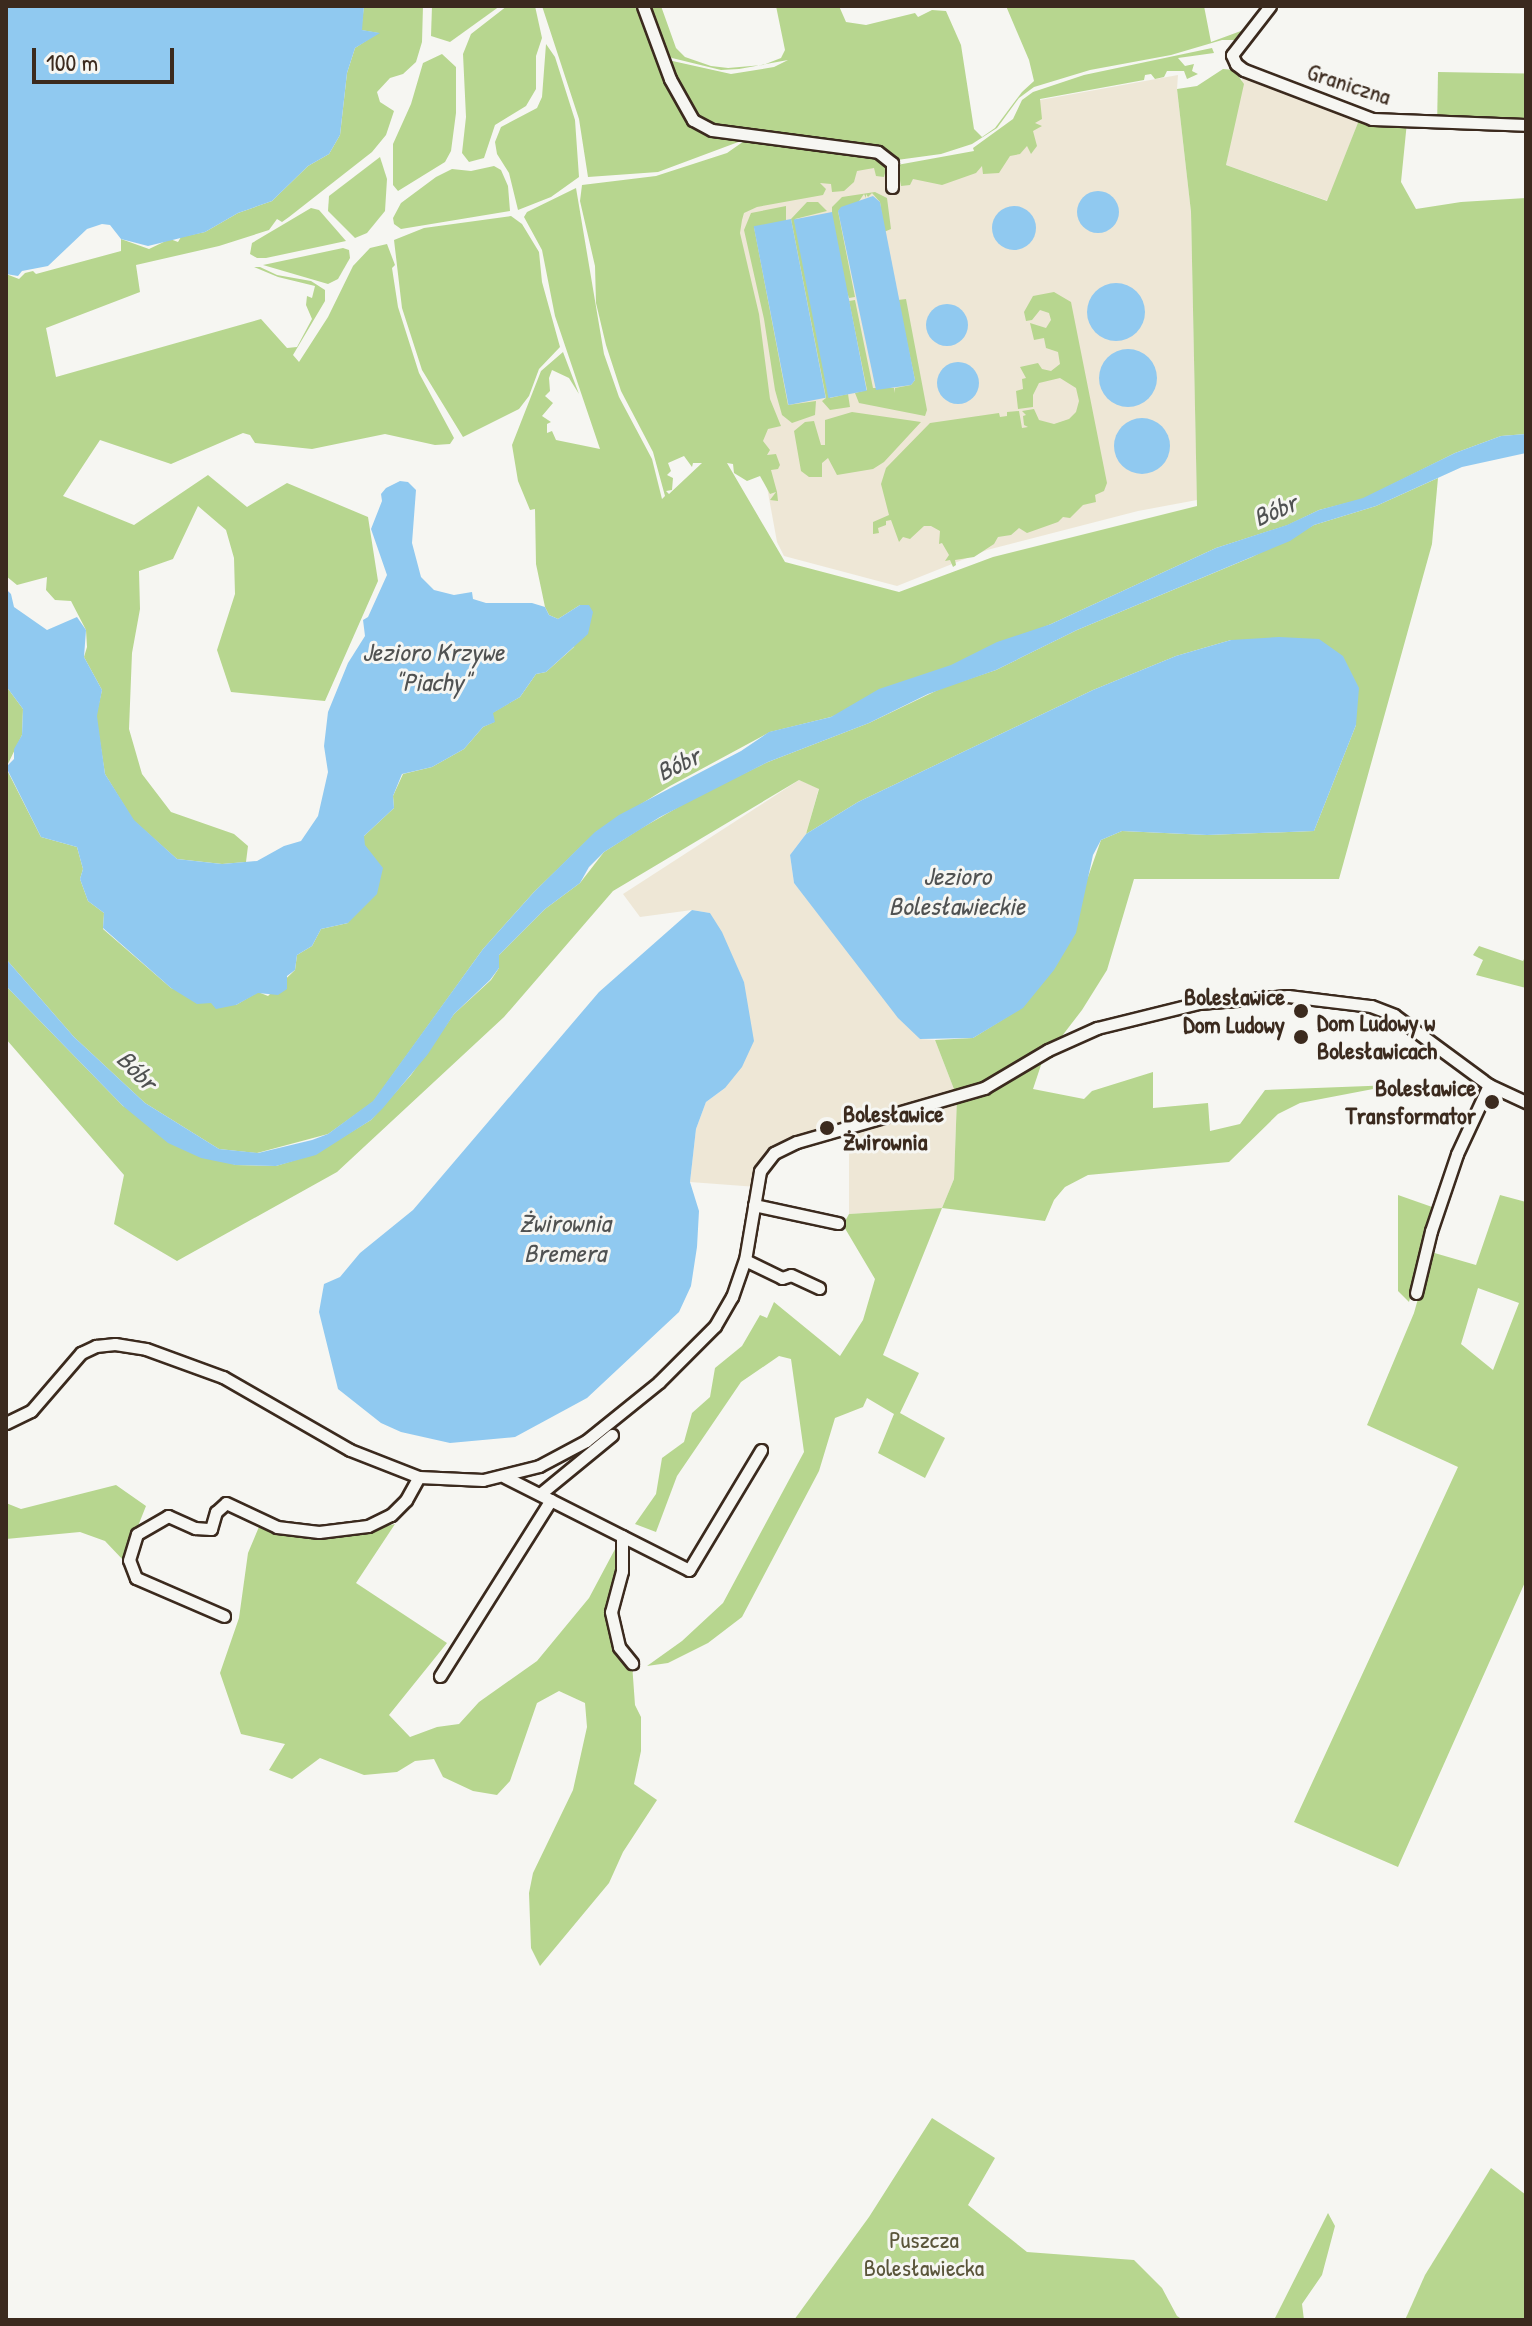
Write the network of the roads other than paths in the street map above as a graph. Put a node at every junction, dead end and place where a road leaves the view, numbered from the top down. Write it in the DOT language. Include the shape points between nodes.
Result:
graph roads {
  1 [pos="643,6"];
  2 [pos="1270,6"];
  3 [pos="1526,125"];
  4 [pos="892,187"];
  5 [pos="1489,1085"];
  6 [pos="1526,1102"];
  7 [pos="754,1205"];
  8 [pos="838,1223"];
  9 [pos="745,1260"];
  10 [pos="819,1288"];
  11 [pos="1416,1293"];
  12 [pos="6,1423"];
  13 [pos="612,1435"];
  14 [pos="761,1450"];
  15 [pos="419,1477"];
  16 [pos="504,1477"];
  17 [pos="546,1497"];
  18 [pos="622,1536"];
  19 [pos="224,1616"];
  20 [pos="632,1663"];
  21 [pos="440,1676"];
  1 -- 4 [label="street" via="670,79 693,120 712,130 878,152 892,163"];
  2 -- 3 [label="street, Graniczna" via="1232,55 1244,70 1372,119"];
  5 -- 6 [label="street"];
  5 -- 7 [label="street" via="1394,1015 1371,1006 1288,996 1218,1000 1117,1021 1048,1050 984,1088 785,1147 760,1171"];
  5 -- 11 [label="street" via="1457,1154"];
  7 -- 8 [label="street"];
  7 -- 9 [label="street"];
  9 -- 10 [label="street"];
  9 -- 16 [label="street" via="724,1313 692,1352 586,1441"];
  12 -- 15 [label="street" via="31,1411 88,1348 127,1345 223,1377 350,1450"];
  13 -- 17 [label="street"];
  14 -- 18 [label="street" via="689,1570"];
  15 -- 16 [label="street"];
  15 -- 19 [label="street" via="391,1515 368,1526 319,1532 277,1527 226,1503 216,1512 211,1529 168,1516 137,1534 129,1560 136,1578"];
  16 -- 17 [label="street"];
  17 -- 18 [label="street"];
  17 -- 21 [label="street"];
  18 -- 20 [label="street" via="622,1571 611,1612 619,1647"];
}
